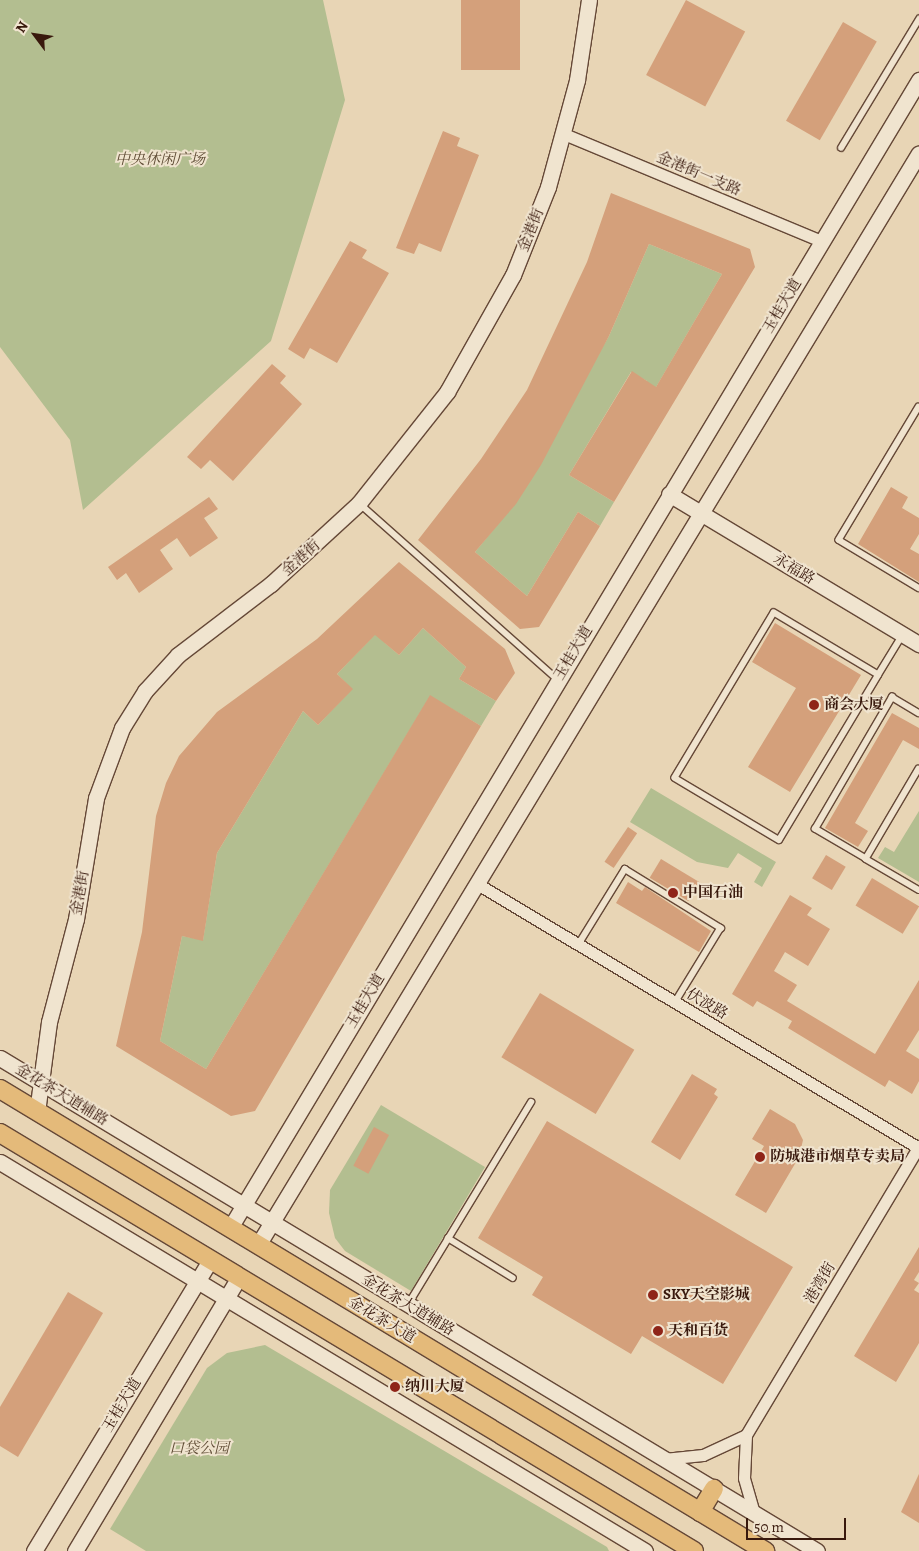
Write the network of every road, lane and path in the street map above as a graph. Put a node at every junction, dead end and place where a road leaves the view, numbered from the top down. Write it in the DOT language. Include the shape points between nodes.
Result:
graph roads {
  1 [pos="589,0"];
  2 [pos="919,19"];
  3 [pos="919,80"];
  4 [pos="564,134"];
  5 [pos="841,148"];
  6 [pos="919,153"];
  7 [pos="821,241"];
  8 [pos="919,407"];
  9 [pos="669,494"];
  10 [pos="359,503"];
  11 [pos="702,514"];
  12 [pos="919,588"];
  13 [pos="903,634"];
  14 [pos="919,644"];
  15 [pos="878,675"];
  16 [pos="557,679"];
  17 [pos="919,713"];
  18 [pos="919,769"];
  19 [pos="866,859"];
  20 [pos="479,885"];
  21 [pos="919,890"];
  22 [pos="578,945"];
  23 [pos="675,1003"];
  24 [pos="0,1058"];
  25 [pos="41,1083"];
  26 [pos="0,1089"];
  27 [pos="531,1102"];
  28 [pos="37,1112"];
  29 [pos="0,1133"];
  30 [pos="919,1147"];
  31 [pos="0,1162"];
  32 [pos="244,1205"];
  33 [pos="272,1222"];
  34 [pos="230,1228"];
  35 [pos="448,1238"];
  36 [pos="258,1245"];
  37 [pos="210,1260"];
  38 [pos="239,1277"];
  39 [pos="513,1278"];
  40 [pos="198,1281"];
  41 [pos="227,1299"];
  42 [pos="409,1305"];
  43 [pos="746,1435"];
  44 [pos="664,1459"];
  45 [pos="714,1489"];
  46 [pos="700,1512"];
  47 [pos="754,1513"];
  48 [pos="626,1544"];
  49 [pos="684,1548"];
  50 [pos="34,1551"];
  51 [pos="75,1551"];
  52 [pos="645,1551"];
  53 [pos="764,1551"];
  54 [pos="817,1551"];
  1 -- 4 [label="street, 金港街"];
  2 -- 5 [label="lane"];
  3 -- 7 [label="street, 玉桂大道"];
  4 -- 7 [label="street, 金港街一支路"];
  4 -- 10 [label="street, 金港街" via="529,238 494,313 421,429"];
  6 -- 11 [label="street"];
  7 -- 9 [label="street, 玉桂大道"];
  8 -- 12 [label="lane" via="839,540"];
  9 -- 11 [label="street, 永福路"];
  9 -- 16 [label="street, 玉桂大道"];
  10 -- 16 [label="lane"];
  10 -- 25 [label="street, 金港街" via="278,578 178,655 145,691 122,728 96,798 76,920 49,1022"];
  11 -- 13 [label="street, 永福路"];
  11 -- 20 [label="street"];
  13 -- 14 [label="street, 永福路"];
  13 -- 15 [label="lane"];
  15 -- 15 [label="lane" via="779,840 676,778 774,613"];
  16 -- 32 [label="street, 玉桂大道"];
  17 -- 19 [label="lane" via="892,697 814,829"];
  18 -- 19 [label="lane"];
  19 -- 21 [label="lane"];
  20 -- 22 [label="street, 伏波路"];
  20 -- 33 [label="street"];
  22 -- 23 [label="street, 伏波路"];
  22 -- 23 [label="lane" via="625,869 721,928"];
  23 -- 30 [label="street, 伏波路"];
  24 -- 25 [label="street, 金花茶大道辅路"];
  25 -- 28 [label="street, 金港街"];
  25 -- 32 [label="street, 金花茶大道辅路"];
  26 -- 28 [label="main road, 金花茶大道"];
  27 -- 35 [label="lane"];
  28 -- 34 [label="main road, 金花茶大道"];
  29 -- 37 [label="main road"];
  30 -- 43 [label="street, 港湾街"];
  31 -- 40 [label="street"];
  32 -- 33 [label="street, 金花茶大道辅路"];
  32 -- 34 [label="street, 玉桂大道"];
  33 -- 36 [label="street"];
  33 -- 42 [label="street, 金花茶大道辅路"];
  34 -- 36 [label="main road, 金花茶大道"];
  35 -- 39 [label="lane"];
  35 -- 42 [label="lane"];
  36 -- 46 [label="main road, 金花茶大道"];
  37 -- 38 [label="main road"];
  37 -- 40 [label="street, 玉桂大道"];
  38 -- 41 [label="street"];
  38 -- 49 [label="main road"];
  40 -- 41 [label="street"];
  40 -- 50 [label="street, 玉桂大道"];
  41 -- 48 [label="street"];
  41 -- 51 [label="street"];
  42 -- 44 [label="street, 金花茶大道辅路"];
  43 -- 44 [label="street" via="703,1456"];
  43 -- 47 [label="street" via="744,1478"];
  44 -- 45 [label="street, 金花茶大道辅路"];
  45 -- 46 [label="main road"];
  45 -- 47 [label="street, 金花茶大道辅路"];
  46 -- 53 [label="main road, 金花茶大道"];
  47 -- 54 [label="street, 金花茶大道辅路"];
  48 -- 52 [label="street"];
}
